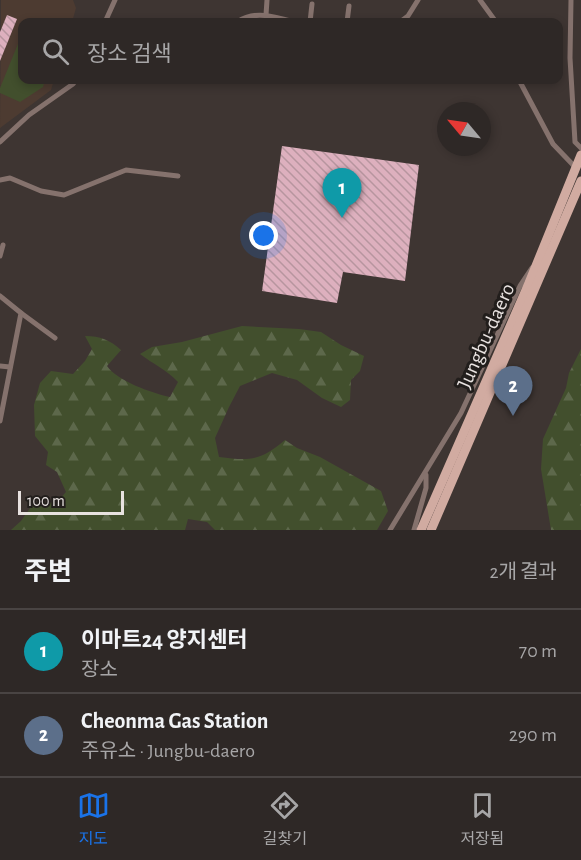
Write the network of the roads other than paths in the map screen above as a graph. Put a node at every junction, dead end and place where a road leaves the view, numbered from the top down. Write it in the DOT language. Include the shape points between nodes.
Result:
graph roads {
  1 [pos="115,0"];
  2 [pos="267,0"];
  3 [pos="418,0"];
  4 [pos="480,0"];
  5 [pos="571,0"];
  6 [pos="312,4"];
  7 [pos="349,6"];
  8 [pos="266,15"];
  9 [pos="107,18"];
  10 [pos="244,18"];
  11 [pos="279,18"];
  12 [pos="310,18"];
  13 [pos="348,18"];
  14 [pos="405,18"];
  15 [pos="493,18"];
  16 [pos="73,84"];
  17 [pos="521,84"];
  18 [pos="0,142"];
  19 [pos="581,148"];
  20 [pos="581,155"];
  21 [pos="576,168"];
  22 [pos="178,176"];
  23 [pos="0,180"];
  24 [pos="581,181"];
  25 [pos="3,245"];
  26 [pos="0,256"];
  27 [pos="538,259"];
  28 [pos="0,296"];
  29 [pos="21,313"];
  30 [pos="56,338"];
  31 [pos="0,366"];
  32 [pos="10,367"];
  33 [pos="1,410"];
  34 [pos="0,421"];
  35 [pos="426,473"];
  36 [pos="390,530"];
  37 [pos="414,530"];
  38 [pos="421,530"];
  39 [pos="430,530"];
  1 -- 9 [label="street"];
  2 -- 8 [label="street"];
  3 -- 14 [label="street"];
  4 -- 15 [label="street"];
  5 -- 19 [label="street" via="574,142"];
  6 -- 12 [label="street"];
  7 -- 13 [label="street"];
  8 -- 10 [label="street"];
  8 -- 11 [label="street"];
  16 -- 18 [label="street" via="29,115"];
  17 -- 21 [label="street" via="553,144"];
  20 -- 21 [label="main road, Jungbu-daero"];
  21 -- 27 [label="main road, Jungbu-daero"];
  22 -- 23 [label="street" via="126,170 64,195 41,191 10,178"];
  24 -- 39 [label="main road, Jungbu-daero"];
  25 -- 26 [label="street"];
  27 -- 35 [label="street" via="520,286 461,413"];
  27 -- 38 [label="main road, Jungbu-daero"];
  28 -- 29 [label="street"];
  29 -- 30 [label="street"];
  29 -- 32 [label="street"];
  31 -- 32 [label="street"];
  32 -- 33 [label="street"];
  33 -- 34 [label="street"];
  35 -- 36 [label="street"];
  35 -- 37 [label="street" via="426,488"];
}
